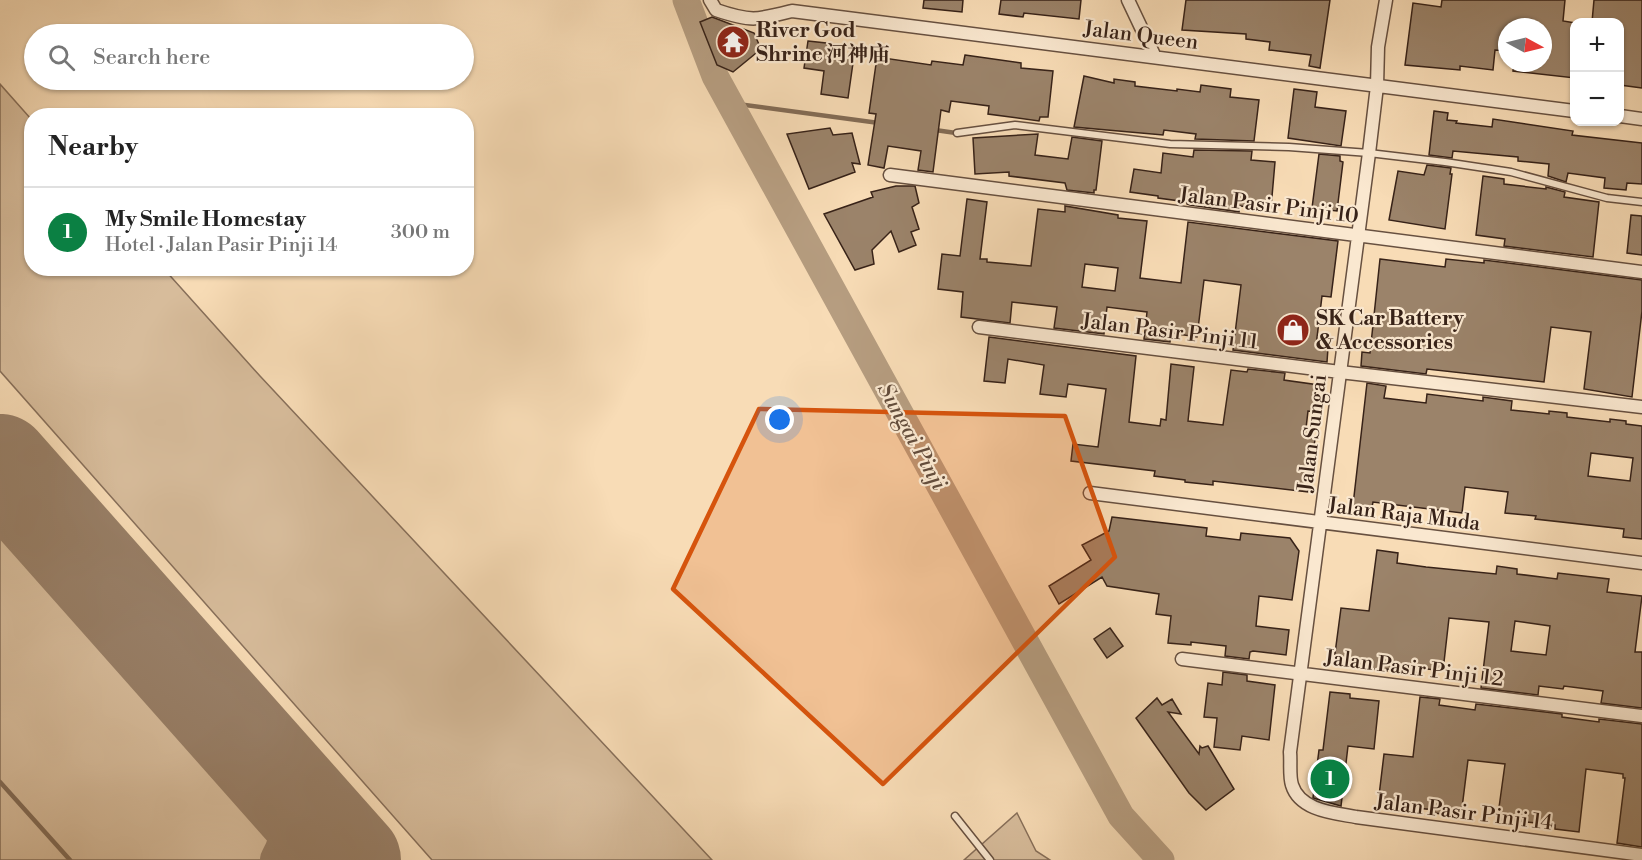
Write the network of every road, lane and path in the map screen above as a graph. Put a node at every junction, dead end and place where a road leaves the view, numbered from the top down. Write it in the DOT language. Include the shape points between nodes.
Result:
graph roads {
  1 [pos="711,0"];
  2 [pos="1128,0"];
  3 [pos="1386,0"];
  4 [pos="1155,57"];
  5 [pos="1377,86"];
  6 [pos="1570,110"];
  7 [pos="1624,117"];
  8 [pos="1642,119"];
  9 [pos="957,133"];
  10 [pos="1369,153"];
  11 [pos="891,175"];
  12 [pos="1642,202"];
  13 [pos="1358,236"];
  14 [pos="1642,272"];
  15 [pos="979,327"];
  16 [pos="1340,372"];
  17 [pos="1642,407"];
  18 [pos="1090,493"];
  19 [pos="1320,523"];
  20 [pos="1642,563"];
  21 [pos="1182,659"];
  22 [pos="1300,674"];
  23 [pos="1642,716"];
  24 [pos="1291,785"];
  25 [pos="955,816"];
  26 [pos="1642,855"];
  27 [pos="990,860"];
  1 -- 4 [label="street, Jalan Queen" via="716,10 747,20 792,11"];
  2 -- 4 [label="street"];
  3 -- 5 [label="street, Jalan Sungai" via="1378,47"];
  4 -- 5 [label="street, Jalan Queen"];
  5 -- 6 [label="street, Jalan Queen"];
  5 -- 10 [label="street, Jalan Sungai"];
  7 -- 8 [label="street"];
  9 -- 10 [label="lane" via="1015,124 1170,144"];
  10 -- 12 [label="lane" via="1511,172 1607,198"];
  10 -- 13 [label="street, Jalan Sungai"];
  11 -- 13 [label="street, Jalan Pasir Pinji 10"];
  13 -- 14 [label="street, Jalan Pasir Pinji 10"];
  13 -- 16 [label="street, Jalan Sungai"];
  15 -- 16 [label="street, Jalan Pasir Pinji 11"];
  16 -- 17 [label="street, Jalan Pasir Pinji 11"];
  16 -- 19 [label="street, Jalan Sungai"];
  18 -- 19 [label="street, Jalan Raja Muda"];
  19 -- 20 [label="street, Jalan Raja Muda"];
  19 -- 22 [label="street, Jalan Sungai"];
  21 -- 22 [label="street, Jalan Pasir Pinji 12"];
  22 -- 23 [label="street, Jalan Pasir Pinji 12"];
  22 -- 24 [label="street, Jalan Sungai" via="1290,752"];
  24 -- 26 [label="street, Jalan Pasir Pinji 14" via="1296,794 1316,809 1356,817"];
  25 -- 27 [label="lane"];
}
